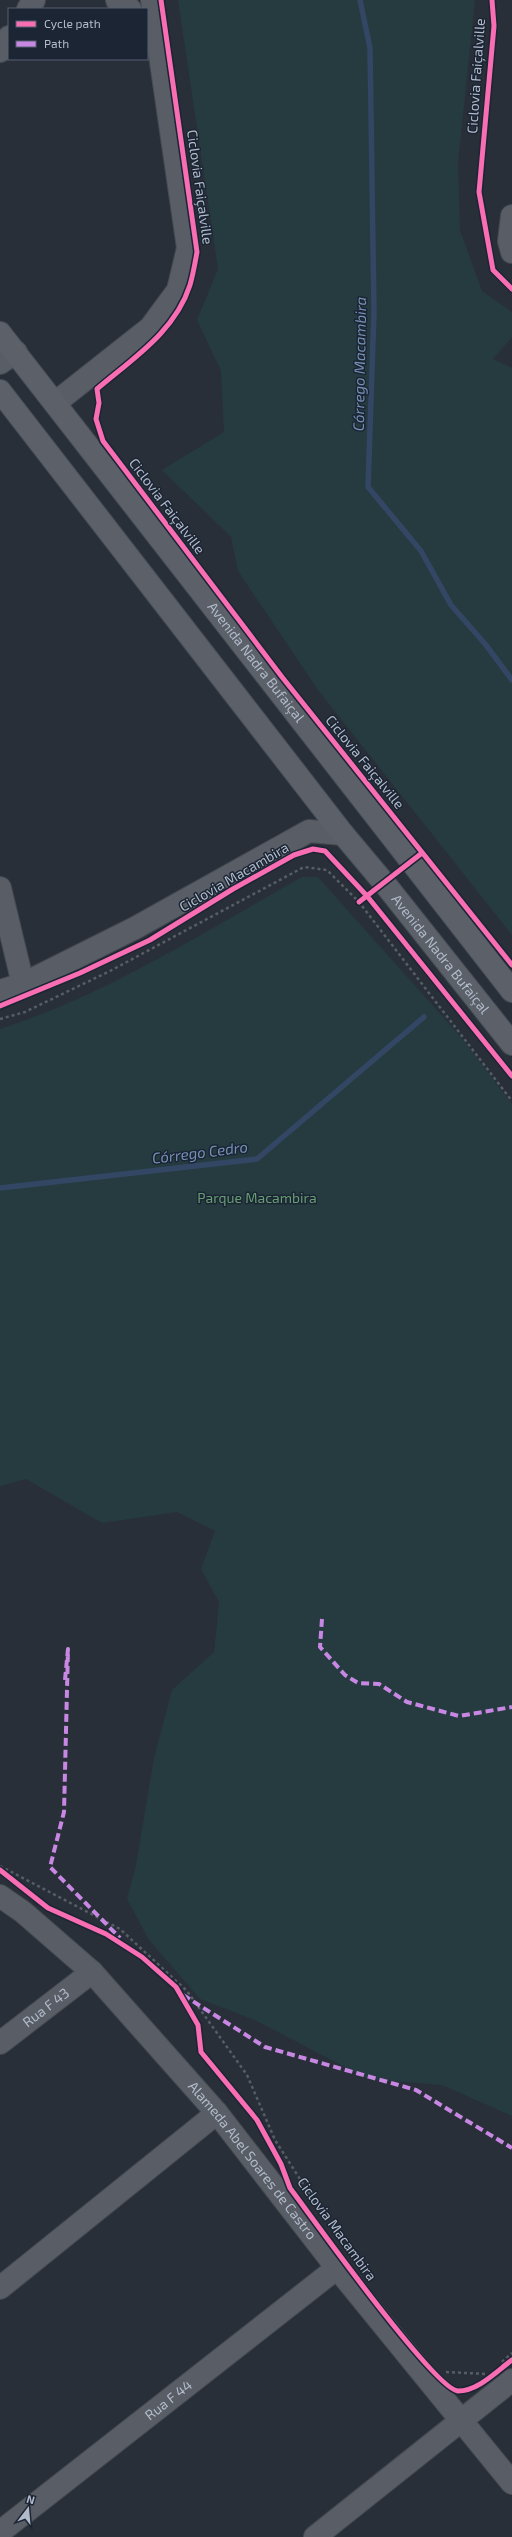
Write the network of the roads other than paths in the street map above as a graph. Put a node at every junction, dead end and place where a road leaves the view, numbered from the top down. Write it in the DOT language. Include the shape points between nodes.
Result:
graph roads {
  1 [pos="117,0"];
  2 [pos="129,8"];
  3 [pos="151,8"];
  4 [pos="8,39"];
  5 [pos="0,51"];
  6 [pos="512,216"];
  7 [pos="512,252"];
  8 [pos="0,333"];
  9 [pos="8,357"];
  10 [pos="0,391"];
  11 [pos="55,403"];
  12 [pos="342,834"];
  13 [pos="0,888"];
  14 [pos="23,984"];
  15 [pos="0,990"];
  16 [pos="512,991"];
  17 [pos="512,1044"];
  18 [pos="6,1888"];
  19 [pos="92,1972"];
  20 [pos="0,2043"];
  21 [pos="217,2113"];
  22 [pos="337,2268"];
  23 [pos="0,2288"];
  24 [pos="499,2372"];
  25 [pos="461,2420"];
  26 [pos="512,2484"];
  27 [pos="0,2532"];
  28 [pos="315,2537"];
  1 -- 2 [label="street"];
  3 -- 11 [label="street" via="188,248 178,290 150,328"];
  4 -- 5 [label="street"];
  6 -- 7 [label="street"];
  8 -- 9 [label="main road, Avenida Nadra Bufaiçal"];
  9 -- 11 [label="main road, Avenida Nadra Bufaiçal"];
  10 -- 12 [label="main road, Avenida Nadra Bufaiçal"];
  11 -- 16 [label="main road, Avenida Nadra Bufaiçal"];
  12 -- 14 [label="street" via="309,831 135,928"];
  12 -- 17 [label="main road, Avenida Nadra Bufaiçal"];
  13 -- 14 [label="street"];
  14 -- 15 [label="street"];
  18 -- 19 [label="street, Alameda Abel Soares de Castro" via="23,1912"];
  19 -- 20 [label="street, Rua F 43"];
  19 -- 21 [label="street, Alameda Abel Soares de Castro"];
  21 -- 22 [label="street, Alameda Abel Soares de Castro"];
  21 -- 23 [label="street"];
  22 -- 25 [label="street, Alameda Abel Soares de Castro"];
  22 -- 27 [label="street, Rua F 44"];
  24 -- 25 [label="street"];
  25 -- 26 [label="street, Alameda Abel Soares de Castro"];
  25 -- 28 [label="street"];
}
